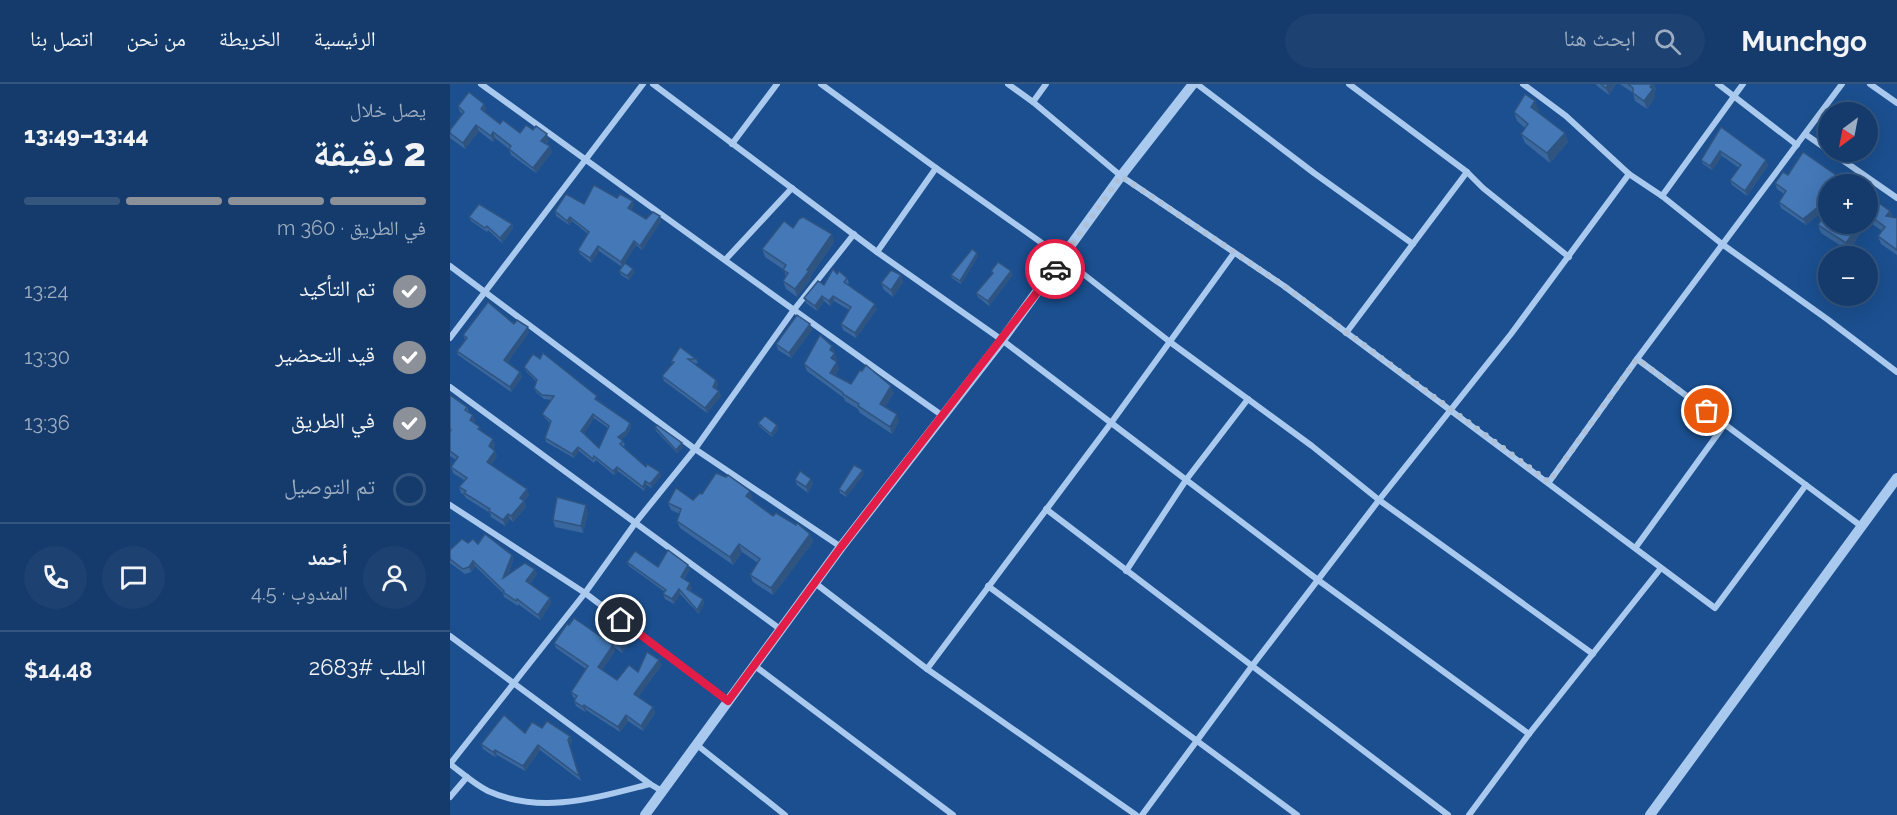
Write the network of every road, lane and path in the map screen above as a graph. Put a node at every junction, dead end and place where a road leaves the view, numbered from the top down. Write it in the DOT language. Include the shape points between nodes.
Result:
graph roads {
  1 [pos="481,84"];
  2 [pos="643,84"];
  3 [pos="653,84"];
  4 [pos="777,84"];
  5 [pos="821,84"];
  6 [pos="1008,84"];
  7 [pos="1046,84"];
  8 [pos="1195,84"];
  9 [pos="1349,84"];
  10 [pos="1523,84"];
  11 [pos="1718,84"];
  12 [pos="1743,84"];
  13 [pos="1842,84"];
  14 [pos="1870,84"];
  15 [pos="1734,97"];
  16 [pos="1033,102"];
  17 [pos="1897,103"];
  18 [pos="1805,134"];
  19 [pos="1818,143"];
  20 [pos="732,144"];
  21 [pos="1797,145"];
  22 [pos="587,160"];
  23 [pos="1846,162"];
  24 [pos="936,168"];
  25 [pos="1467,171"];
  26 [pos="1629,174"];
  27 [pos="1121,176"];
  28 [pos="792,188"];
  29 [pos="1662,196"];
  30 [pos="1897,198"];
  31 [pos="854,234"];
  32 [pos="1413,244"];
  33 [pos="1722,244"];
  34 [pos="877,252"];
  35 [pos="1234,254"];
  36 [pos="1569,257"];
  37 [pos="1063,258"];
  38 [pos="726,260"];
  39 [pos="450,266"];
  40 [pos="486,293"];
  41 [pos="793,310"];
  42 [pos="1346,333"];
  43 [pos="450,338"];
  44 [pos="1002,340"];
  45 [pos="1170,342"];
  46 [pos="1637,359"];
  47 [pos="1897,372"];
  48 [pos="450,387"];
  49 [pos="1248,399"];
  50 [pos="1451,410"];
  51 [pos="943,416"];
  52 [pos="1111,423"];
  53 [pos="1725,424"];
  54 [pos="695,448"];
  55 [pos="1897,478"];
  56 [pos="1186,480"];
  57 [pos="1549,482"];
  58 [pos="1806,485"];
  59 [pos="1379,500"];
  60 [pos="450,505"];
  61 [pos="1046,509"];
  62 [pos="636,522"];
  63 [pos="1861,526"];
  64 [pos="841,547"];
  65 [pos="1636,547"];
  66 [pos="1661,568"];
  67 [pos="1126,571"];
  68 [pos="1318,580"];
  69 [pos="815,583"];
  70 [pos="988,586"];
  71 [pos="585,593"];
  72 [pos="780,629"];
  73 [pos="450,636"];
  74 [pos="1593,654"];
  75 [pos="755,666"];
  76 [pos="1252,666"];
  77 [pos="927,669"];
  78 [pos="515,683"];
  79 [pos="728,701"];
  80 [pos="1529,734"];
  81 [pos="1197,740"];
  82 [pos="697,745"];
  83 [pos="450,764"];
  84 [pos="467,777"];
  85 [pos="650,784"];
  86 [pos="662,791"];
  87 [pos="450,797"];
  88 [pos="645,815"];
  89 [pos="785,815"];
  90 [pos="953,815"];
  91 [pos="1136,815"];
  92 [pos="1142,815"];
  93 [pos="1297,815"];
  94 [pos="1448,815"];
  95 [pos="1469,815"];
  96 [pos="1650,815"];
  1 -- 22 [label="street"];
  2 -- 22 [label="street"];
  3 -- 20 [label="street"];
  4 -- 20 [label="street"];
  5 -- 24 [label="street"];
  6 -- 16 [label="street"];
  7 -- 16 [label="street"];
  8 -- 27 [label="street"];
  8 -- 32 [label="street"];
  9 -- 25 [label="street"];
  10 -- 26 [label="street" via="1566,116"];
  11 -- 15 [label="street"];
  12 -- 15 [label="street"];
  13 -- 18 [label="street"];
  14 -- 17 [label="street"];
  15 -- 21 [label="street"];
  15 -- 29 [label="street"];
  16 -- 27 [label="street"];
  18 -- 19 [label="street"];
  18 -- 21 [label="street"];
  20 -- 28 [label="street"];
  21 -- 33 [label="street"];
  22 -- 38 [label="street"];
  22 -- 40 [label="street"];
  23 -- 30 [label="street"];
  24 -- 34 [label="street"];
  24 -- 37 [label="street"];
  25 -- 32 [label="street"];
  25 -- 36 [label="street"];
  26 -- 29 [label="street"];
  26 -- 36 [label="street"];
  27 -- 35 [label="street"];
  27 -- 37 [label="street"];
  28 -- 31 [label="street"];
  28 -- 38 [label="street"];
  29 -- 33 [label="street"];
  31 -- 34 [label="street"];
  31 -- 41 [label="street"];
  32 -- 42 [label="street"];
  33 -- 46 [label="street"];
  33 -- 47 [label="street"];
  34 -- 44 [label="street"];
  35 -- 42 [label="street"];
  35 -- 45 [label="street"];
  36 -- 50 [label="street"];
  37 -- 44 [label="street"];
  37 -- 45 [label="street"];
  38 -- 41 [label="street"];
  39 -- 40 [label="street"];
  40 -- 43 [label="street"];
  40 -- 54 [label="street"];
  41 -- 51 [label="street"];
  41 -- 54 [label="street"];
  42 -- 50 [label="street"];
  44 -- 51 [label="street"];
  44 -- 52 [label="street"];
  45 -- 49 [label="street"];
  45 -- 52 [label="street"];
  46 -- 53 [label="street"];
  46 -- 57 [label="street"];
  48 -- 62 [label="street"];
  49 -- 56 [label="street"];
  49 -- 59 [label="street"];
  50 -- 57 [label="street"];
  50 -- 59 [label="street"];
  51 -- 64 [label="street"];
  52 -- 56 [label="street"];
  52 -- 61 [label="street"];
  53 -- 58 [label="street"];
  53 -- 65 [label="street"];
  54 -- 62 [label="street"];
  54 -- 64 [label="street"];
  55 -- 63 [label="street"];
  56 -- 67 [label="street"];
  56 -- 68 [label="street"];
  57 -- 65 [label="street"];
  58 -- 63 [label="street"];
  58 -- 66 [label="street" via="1715,608"];
  59 -- 68 [label="street"];
  59 -- 74 [label="street"];
  60 -- 71 [label="street"];
  61 -- 67 [label="street"];
  61 -- 70 [label="street"];
  62 -- 71 [label="street"];
  62 -- 72 [label="street"];
  63 -- 96 [label="street"];
  64 -- 69 [label="street"];
  65 -- 66 [label="street"];
  66 -- 74 [label="street"];
  67 -- 76 [label="street"];
  68 -- 76 [label="street"];
  68 -- 80 [label="street"];
  69 -- 72 [label="street"];
  69 -- 77 [label="street"];
  70 -- 77 [label="street"];
  70 -- 81 [label="street"];
  71 -- 78 [label="street"];
  71 -- 79 [label="street"];
  72 -- 75 [label="street"];
  73 -- 78 [label="street"];
  74 -- 80 [label="street"];
  75 -- 79 [label="street"];
  75 -- 90 [label="street"];
  76 -- 81 [label="street"];
  76 -- 94 [label="street"];
  77 -- 91 [label="street"];
  78 -- 83 [label="street"];
  78 -- 85 [label="street"];
  79 -- 82 [label="street"];
  80 -- 95 [label="street"];
  81 -- 92 [label="street"];
  81 -- 93 [label="street"];
  82 -- 86 [label="street"];
  82 -- 89 [label="street"];
  83 -- 84 [label="street"];
  84 -- 85 [label="street" via="507,799 552,806"];
  84 -- 87 [label="street"];
  85 -- 86 [label="street"];
  86 -- 88 [label="street"];
}
